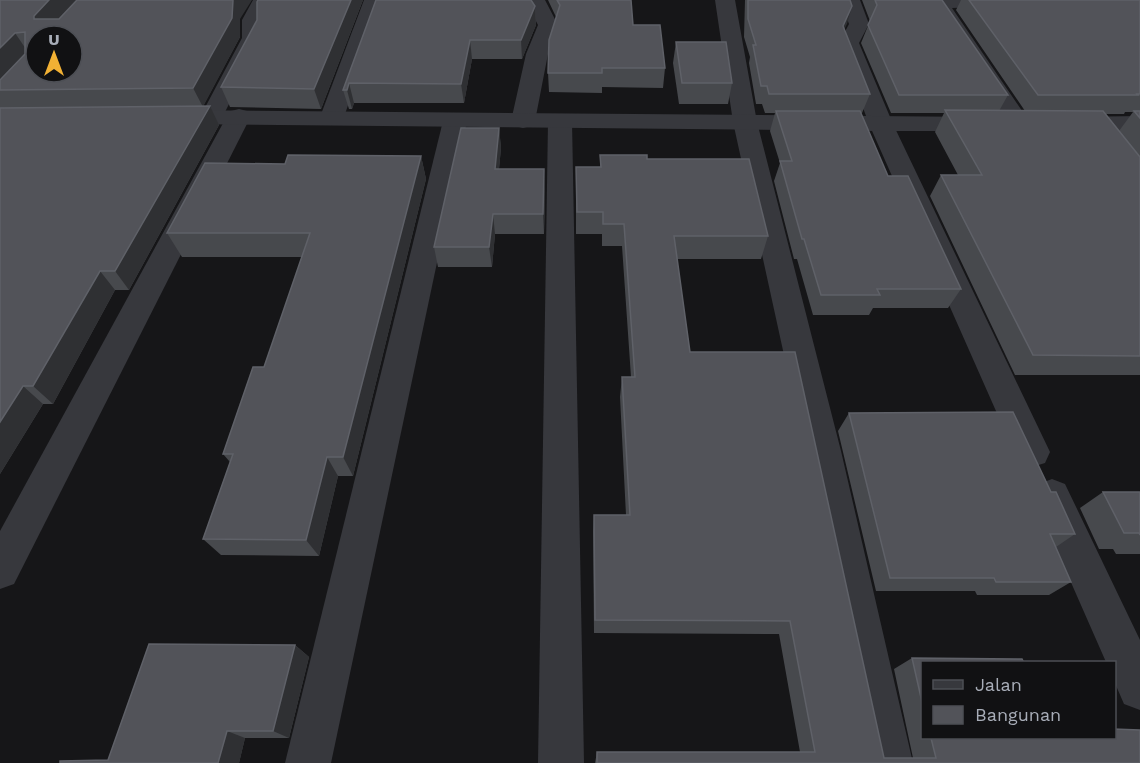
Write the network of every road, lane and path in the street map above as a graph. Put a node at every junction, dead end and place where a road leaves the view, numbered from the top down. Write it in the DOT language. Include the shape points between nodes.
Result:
graph roads {
  1 [pos="263,0"];
  2 [pos="374,0"];
  3 [pos="535,0"];
  4 [pos="725,0"];
  5 [pos="850,0"];
  6 [pos="1005,0"];
  7 [pos="153,117"];
  8 [pos="225,117"];
  9 [pos="332,117"];
  10 [pos="455,121"];
  11 [pos="523,121"];
  12 [pos="560,121"];
  13 [pos="745,122"];
  14 [pos="1140,123"];
  15 [pos="881,124"];
  16 [pos="1038,124"];
  17 [pos="0,570"];
  18 [pos="1140,688"];
  19 [pos="308,763"];
  20 [pos="561,763"];
  21 [pos="890,763"];
  1 -- 8 [label="street" via="252,20 252,38"];
  2 -- 9 [label="street"];
  3 -- 11 [label="street" via="548,25 537,54"];
  4 -- 13 [label="street"];
  5 -- 15 [label="street" via="859,24 849,43"];
  6 -- 16 [label="street" via="942,5"];
  7 -- 8 [label="street"];
  8 -- 9 [label="street"];
  8 -- 17 [label="street"];
  9 -- 10 [label="street"];
  10 -- 11 [label="street"];
  10 -- 19 [label="street"];
  11 -- 12 [label="street"];
  12 -- 13 [label="street"];
  12 -- 20 [label="street"];
  13 -- 15 [label="street"];
  13 -- 21 [label="street" via="823,451"];
  14 -- 16 [label="street" via="1104,133"];
  15 -- 16 [label="street"];
  15 -- 18 [label="street"];
}
